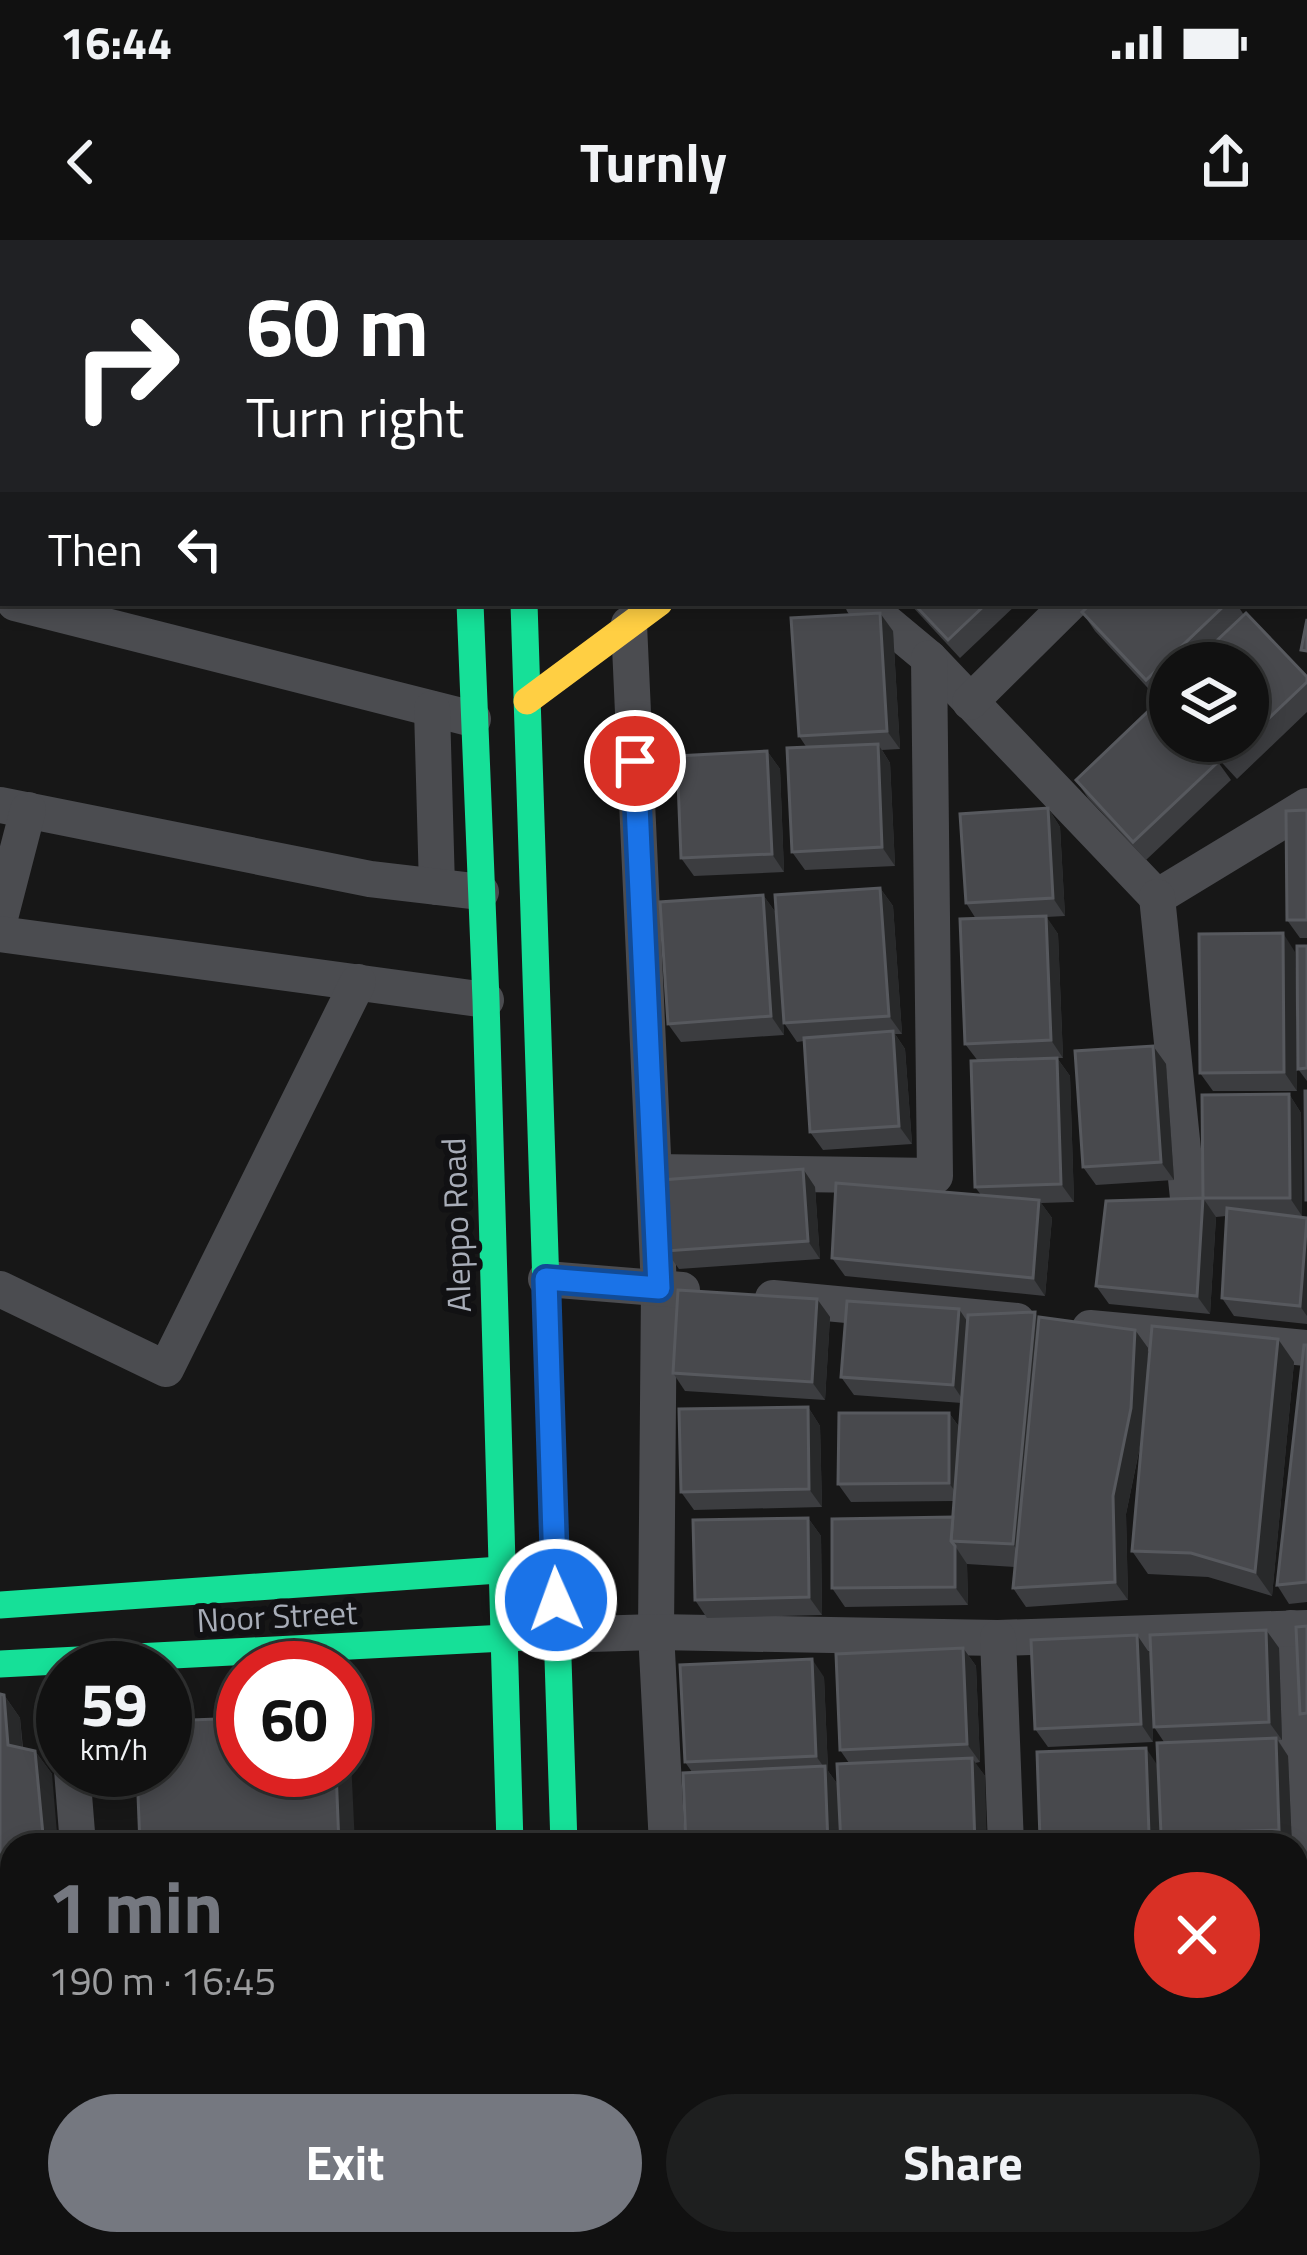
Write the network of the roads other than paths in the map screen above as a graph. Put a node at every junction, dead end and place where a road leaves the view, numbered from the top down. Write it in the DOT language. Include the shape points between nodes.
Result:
graph roads {
  1 [pos="27,606"];
  2 [pos="470,606"];
  3 [pos="524,606"];
  4 [pos="867,606"];
  5 [pos="1067,606"];
  6 [pos="644,614"];
  7 [pos="929,658"];
  8 [pos="527,701"];
  9 [pos="970,702"];
  10 [pos="432,709"];
  11 [pos="473,719"];
  12 [pos="1307,806"];
  13 [pos="14,808"];
  14 [pos="437,887"];
  15 [pos="481,892"];
  16 [pos="1157,897"];
  17 [pos="0,918"];
  18 [pos="0,934"];
  19 [pos="358,982"];
  20 [pos="486,1000"];
  21 [pos="655,1172"];
  22 [pos="1188,1198"];
  23 [pos="546,1279"];
  24 [pos="659,1288"];
  25 [pos="0,1289"];
  26 [pos="1307,1348"];
  27 [pos="555,1566"];
  28 [pos="502,1571"];
  29 [pos="0,1605"];
  30 [pos="1299,1628"];
  31 [pos="656,1633"];
  32 [pos="557,1635"];
  33 [pos="998,1638"];
  34 [pos="504,1640"];
  35 [pos="192,1658"];
  36 [pos="0,1664"];
  37 [pos="36,1665"];
  38 [pos="74,1797"];
  39 [pos="77,1833"];
  40 [pos="510,1833"];
  41 [pos="564,1833"];
  42 [pos="666,1833"];
  43 [pos="1006,1833"];
  44 [pos="1304,1833"];
  1 -- 10 [label="street"];
  2 -- 11 [label="main road, Aleppo Road"];
  3 -- 8 [label="main road"];
  4 -- 7 [label="street"];
  5 -- 9 [label="street"];
  6 -- 8 [label="main road"];
  6 -- 21 [label="street"];
  7 -- 9 [label="street"];
  7 -- 21 [label="street" via="935,1176"];
  8 -- 23 [label="main road"];
  9 -- 16 [label="street"];
  10 -- 11 [label="street"];
  10 -- 14 [label="street"];
  11 -- 15 [label="main road, Aleppo Road"];
  12 -- 16 [label="street"];
  13 -- 14 [label="street"];
  13 -- 17 [label="street"];
  14 -- 15 [label="street"];
  15 -- 20 [label="main road, Aleppo Road"];
  16 -- 22 [label="street"];
  18 -- 19 [label="street"];
  19 -- 20 [label="street"];
  19 -- 25 [label="street" via="166,1369"];
  20 -- 28 [label="main road, Aleppo Road"];
  21 -- 24 [label="street"];
  23 -- 24 [label="street"];
  23 -- 27 [label="main road"];
  24 -- 26 [label="street"];
  24 -- 31 [label="street"];
  27 -- 28 [label="main road, Noor Street"];
  27 -- 32 [label="main road"];
  28 -- 29 [label="main road, Noor Street"];
  28 -- 34 [label="main road, Aleppo Road"];
  30 -- 33 [label="street"];
  30 -- 44 [label="street"];
  31 -- 32 [label="street"];
  31 -- 33 [label="street"];
  31 -- 42 [label="street"];
  32 -- 34 [label="main road, Noor Street"];
  32 -- 41 [label="main road"];
  33 -- 43 [label="street"];
  34 -- 35 [label="main road, Noor Street"];
  34 -- 40 [label="main road, Aleppo Road"];
  36 -- 37 [label="main road, Noor Street"];
  38 -- 39 [label="street"];
}
